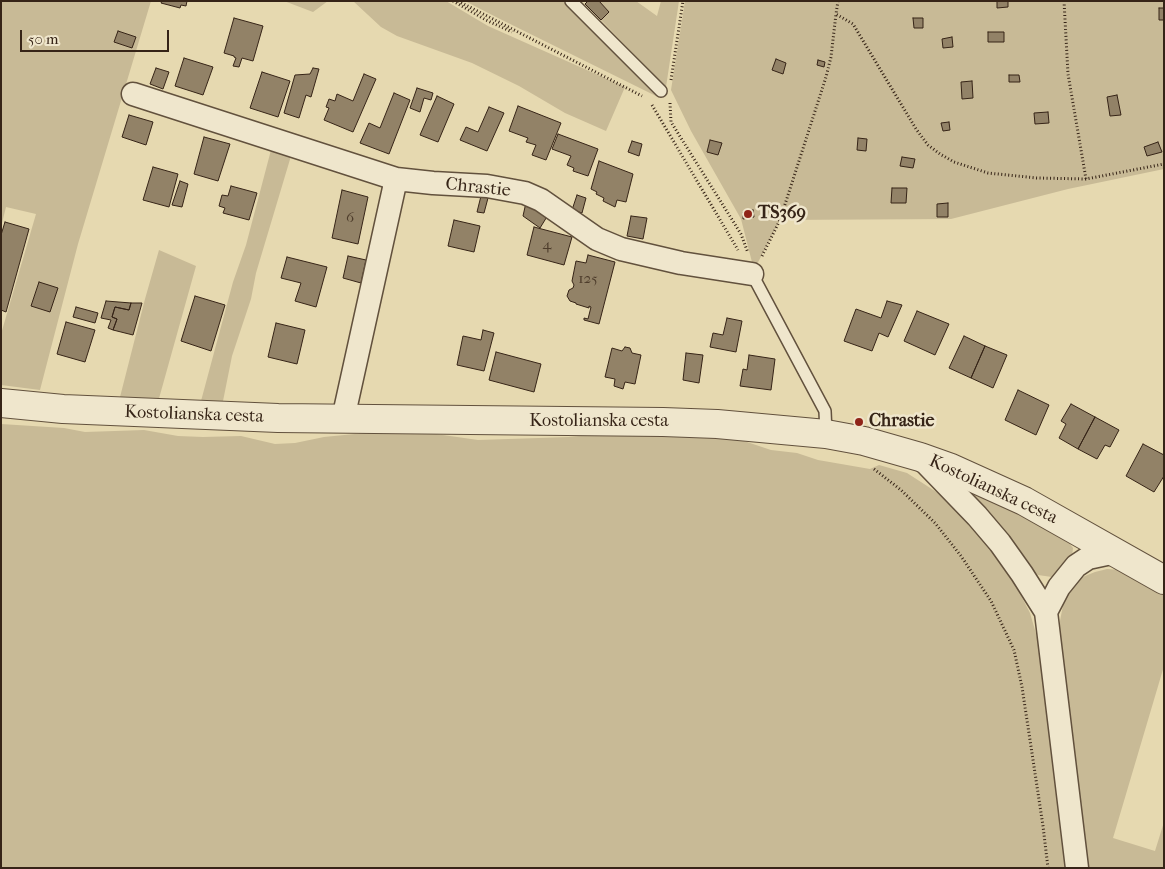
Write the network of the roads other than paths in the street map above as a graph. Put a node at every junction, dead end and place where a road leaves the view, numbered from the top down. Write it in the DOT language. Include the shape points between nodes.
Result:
graph roads {
  1 [pos="571,1"];
  2 [pos="133,94"];
  3 [pos="665,95"];
  4 [pos="396,179"];
  5 [pos="753,272"];
  6 [pos="1,403"];
  7 [pos="343,419"];
  8 [pos="826,434"];
  9 [pos="920,457"];
  10 [pos="1116,552"];
  11 [pos="1164,580"];
  12 [pos="1046,612"];
  13 [pos="1078,868"];
  1 -- 3 [label="lane"];
  2 -- 4 [label="street, Chrastie"];
  4 -- 5 [label="street, Chrastie" via="487,186 525,193 611,246 681,263"];
  4 -- 7 [label="street"];
  5 -- 8 [label="lane" via="825,411"];
  6 -- 7 [label="street, Kostolianska cesta" via="73,410"];
  7 -- 8 [label="street, Kostolianska cesta" via="663,422"];
  8 -- 9 [label="street, Kostolianska cesta"];
  9 -- 10 [label="street, Kostolianska cesta" via="1024,501"];
  9 -- 12 [label="street" via="1000,543"];
  10 -- 11 [label="street, Kostolianska cesta"];
  10 -- 12 [label="street" via="1088,558 1076,566 1059,587"];
  12 -- 13 [label="street"];
}
